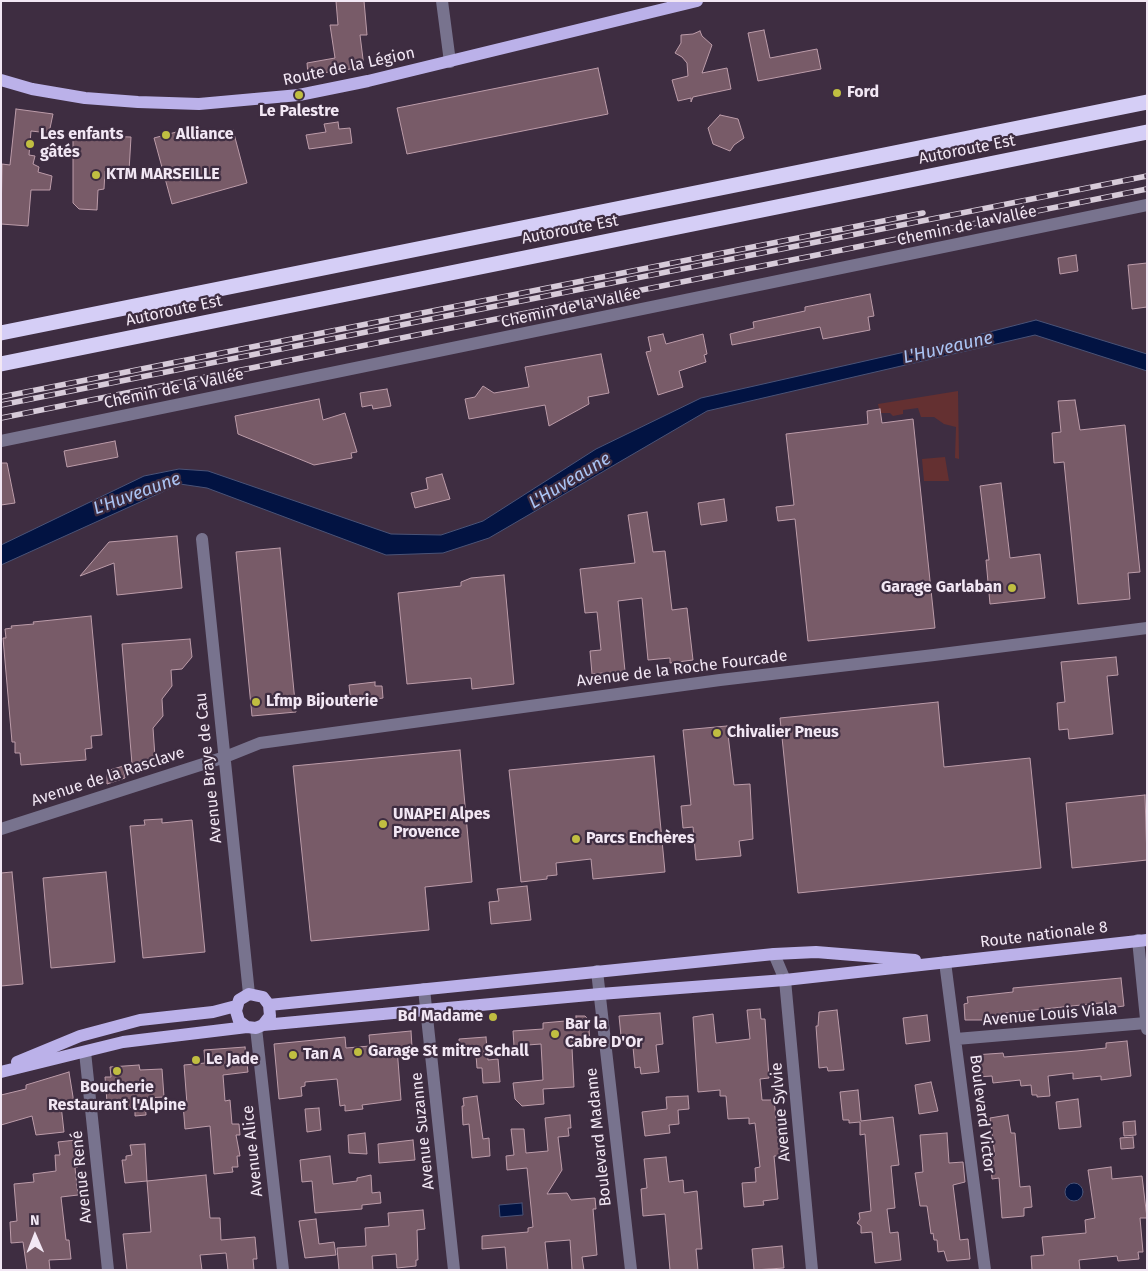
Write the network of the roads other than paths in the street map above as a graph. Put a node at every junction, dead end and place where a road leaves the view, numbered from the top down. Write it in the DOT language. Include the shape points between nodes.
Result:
graph roads {
  1 [pos="442,1"];
  2 [pos="697,1"];
  3 [pos="450,62"];
  4 [pos="1,80"];
  5 [pos="1147,102"];
  6 [pos="1147,132"];
  7 [pos="1147,205"];
  8 [pos="1,334"];
  9 [pos="1,364"];
  10 [pos="1,441"];
  11 [pos="202,538"];
  12 [pos="1147,628"];
  13 [pos="225,757"];
  14 [pos="1,829"];
  15 [pos="1142,940"];
  16 [pos="774,954"];
  17 [pos="945,962"];
  18 [pos="597,971"];
  19 [pos="785,980"];
  20 [pos="424,989"];
  21 [pos="249,994"];
  22 [pos="600,994"];
  23 [pos="269,1005"];
  24 [pos="236,1006"];
  25 [pos="426,1011"];
  26 [pos="1146,1023"];
  27 [pos="255,1027"];
  28 [pos="1147,1030"];
  29 [pos="956,1039"];
  30 [pos="85,1052"];
  31 [pos="1,1071"];
  32 [pos="989,1268"];
  33 [pos="108,1270"];
  34 [pos="283,1270"];
  35 [pos="454,1270"];
  36 [pos="630,1270"];
  37 [pos="812,1270"];
  1 -- 3 [label="street"];
  2 -- 3 [label="main road, Route de la Légion"];
  3 -- 4 [label="main road, Route de la Légion" via="316,94 199,104 85,98"];
  5 -- 8 [label="highway, Autoroute Est"];
  6 -- 9 [label="highway, Autoroute Est"];
  7 -- 10 [label="street, Chemin de la Vallée"];
  11 -- 13 [label="street, Avenue Braye de Cau"];
  12 -- 13 [label="street, Avenue de la Roche Fourcade" via="720,680 260,743"];
  13 -- 14 [label="street, Avenue de la Rasclave"];
  13 -- 21 [label="street, Avenue Braye de Cau"];
  15 -- 17 [label="main road, Route nationale 8"];
  15 -- 26 [label="street"];
  16 -- 17 [label="main road" via="816,952"];
  16 -- 18 [label="main road"];
  16 -- 19 [label="street, Avenue Sylvie"];
  17 -- 19 [label="main road"];
  17 -- 29 [label="street, Boulevard Victor"];
  18 -- 20 [label="main road"];
  18 -- 22 [label="street, Boulevard Madame"];
  19 -- 22 [label="main road"];
  19 -- 37 [label="street, Avenue Sylvie"];
  20 -- 23 [label="main road"];
  20 -- 25 [label="street, Avenue Suzanne"];
  21 -- 23 [label="main road" via="263,997"];
  21 -- 24 [label="main road"];
  22 -- 25 [label="main road"];
  22 -- 36 [label="street, Boulevard Madame"];
  23 -- 27 [label="main road" via="270,1016"];
  24 -- 27 [label="main road" via="239,1021"];
  24 -- 31 [label="main road" via="214,1012 140,1020 80,1036"];
  25 -- 27 [label="main road"];
  25 -- 35 [label="street, Avenue Suzanne"];
  26 -- 28 [label="street"];
  26 -- 29 [label="street, Avenue Louis Viala"];
  27 -- 30 [label="main road" via="123,1042"];
  27 -- 34 [label="street, Avenue Alice"];
  29 -- 32 [label="street, Boulevard Victor"];
  30 -- 31 [label="main road"];
  30 -- 33 [label="street, Avenue René"];
}
